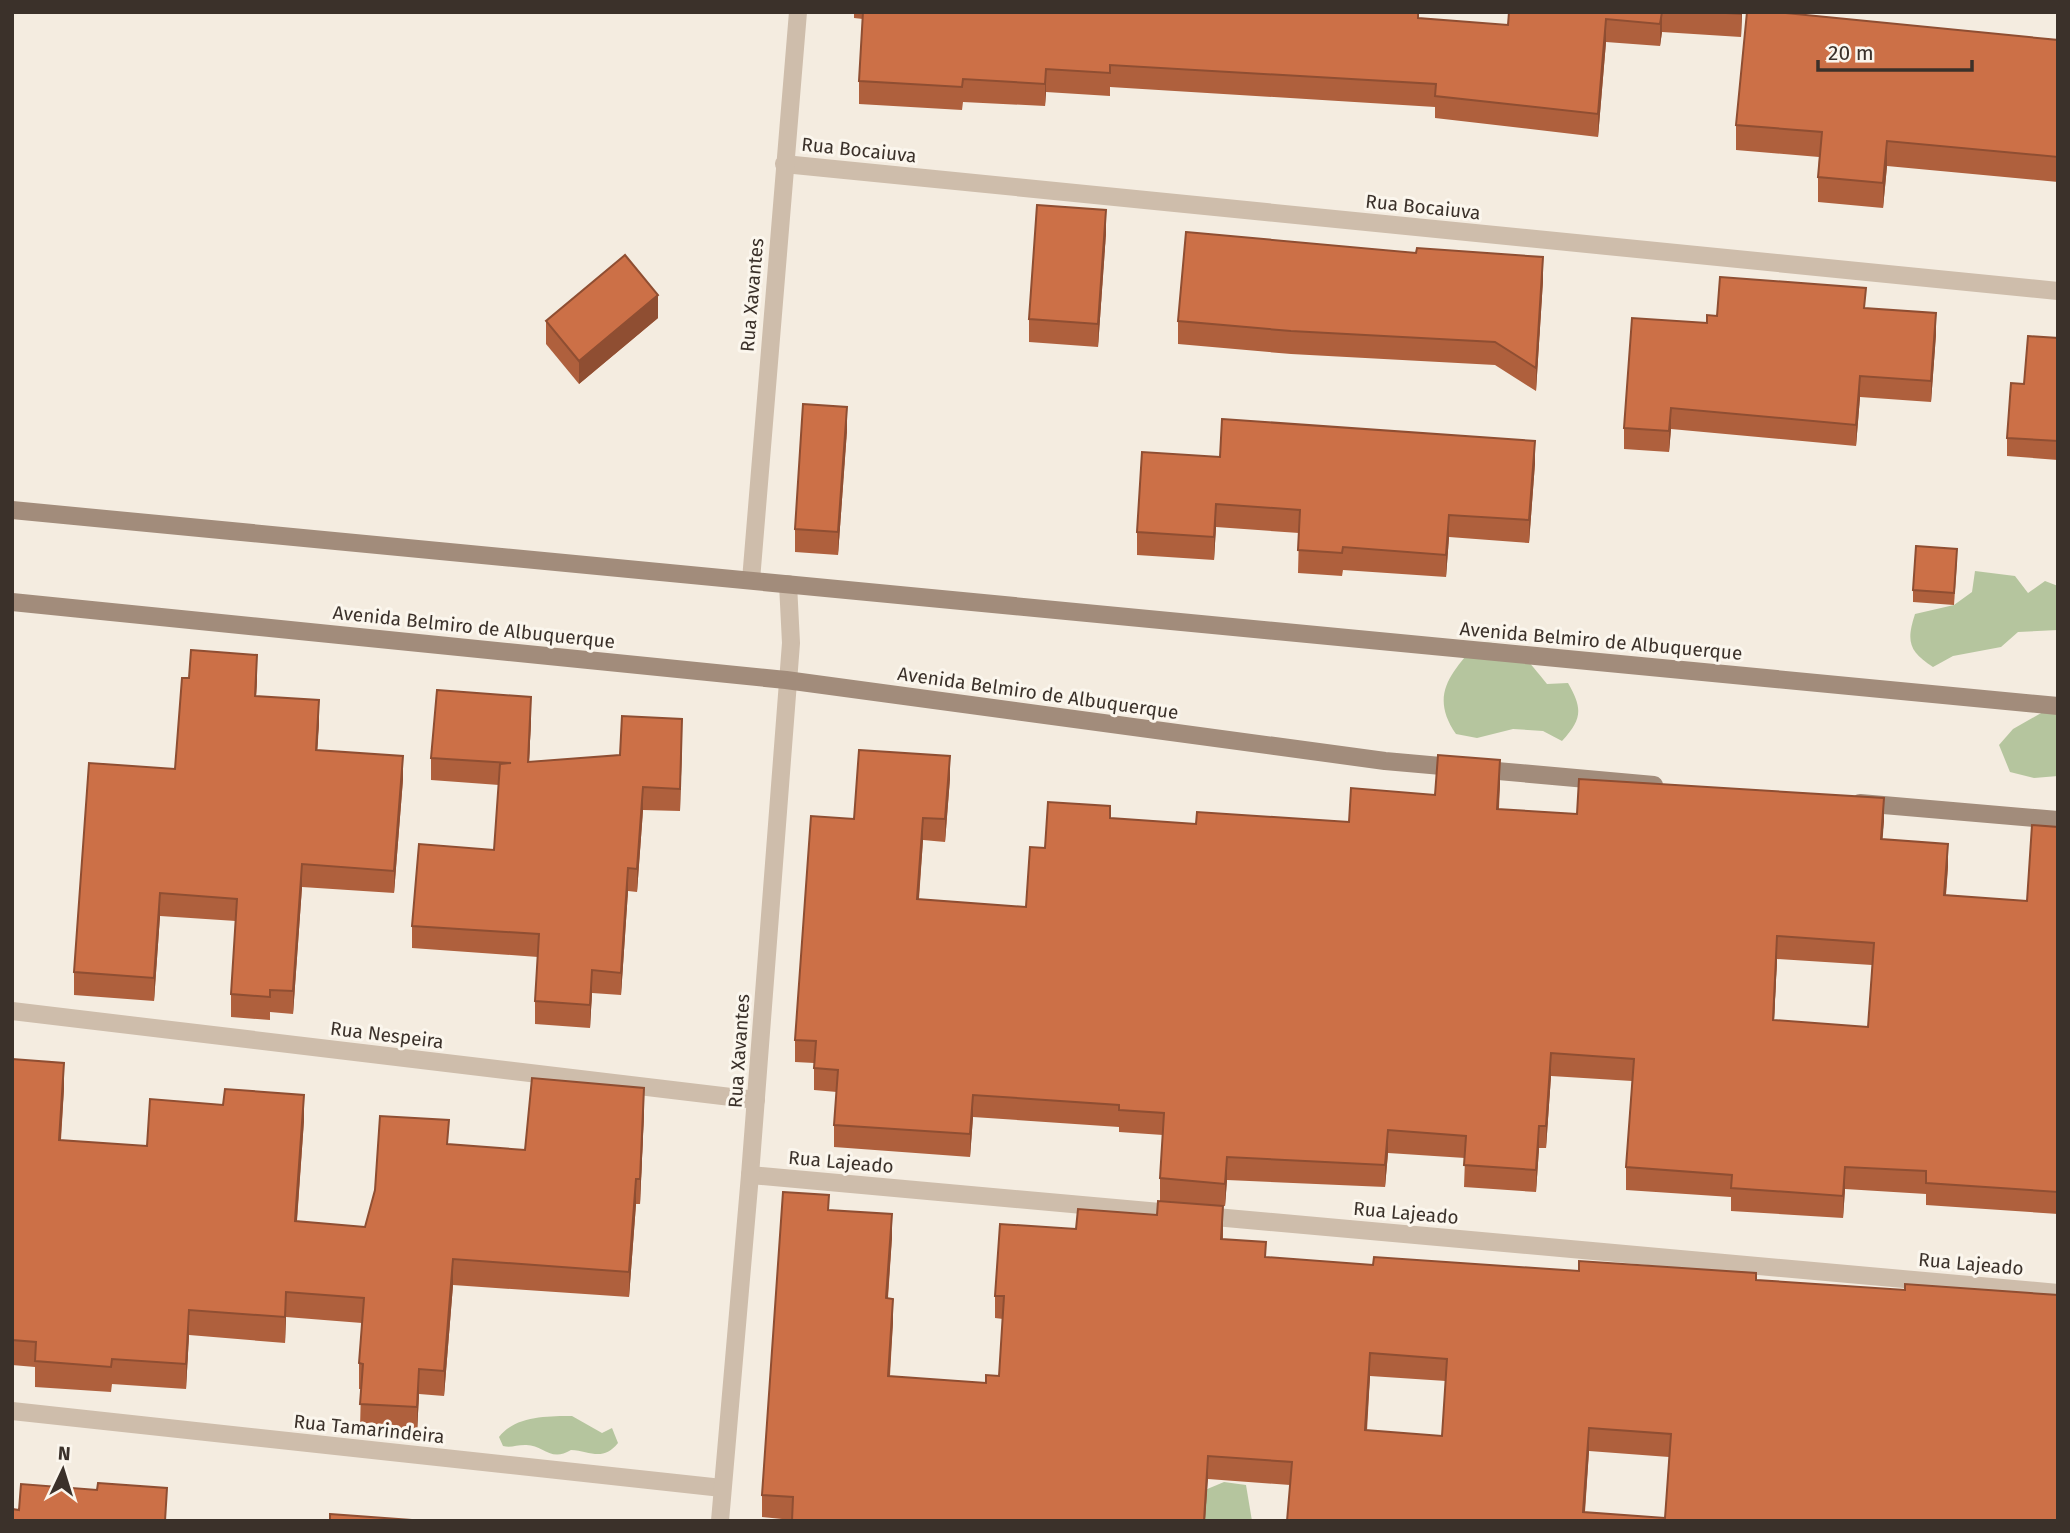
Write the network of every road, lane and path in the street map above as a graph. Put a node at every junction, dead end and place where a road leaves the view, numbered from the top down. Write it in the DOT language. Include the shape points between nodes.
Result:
graph roads {
  1 [pos="798,12"];
  2 [pos="784,164"];
  3 [pos="2058,291"];
  4 [pos="12,510"];
  5 [pos="751,580"];
  6 [pos="788,584"];
  7 [pos="12,602"];
  8 [pos="786,680"];
  9 [pos="2058,706"];
  10 [pos="1673,786"];
  11 [pos="1838,801"];
  12 [pos="2058,820"];
  13 [pos="12,1011"];
  14 [pos="756,1100"];
  15 [pos="750,1175"];
  16 [pos="2058,1293"];
  17 [pos="12,1411"];
  18 [pos="722,1488"];
  19 [pos="720,1521"];
  1 -- 2 [label="street, Rua Xavantes"];
  2 -- 3 [label="street, Rua Bocaiuva"];
  2 -- 5 [label="street, Rua Xavantes"];
  4 -- 5 [label="main road, Avenida Belmiro de Albuquerque"];
  5 -- 6 [label="main road, Avenida Belmiro de Albuquerque"];
  6 -- 8 [label="street, Rua Xavantes"];
  6 -- 9 [label="main road, Avenida Belmiro de Albuquerque"];
  7 -- 8 [label="main road, Avenida Belmiro de Albuquerque"];
  8 -- 10 [label="main road, Avenida Belmiro de Albuquerque" via="1385,761"];
  8 -- 14 [label="street, Rua Xavantes"];
  11 -- 12 [label="main road"];
  13 -- 14 [label="street, Rua Nespeira"];
  14 -- 15 [label="street, Rua Xavantes"];
  15 -- 16 [label="street, Rua Lajeado"];
  15 -- 18 [label="street, Rua Xavantes"];
  17 -- 18 [label="street, Rua Tamarindeira"];
  18 -- 19 [label="street, Rua Xavantes"];
}
